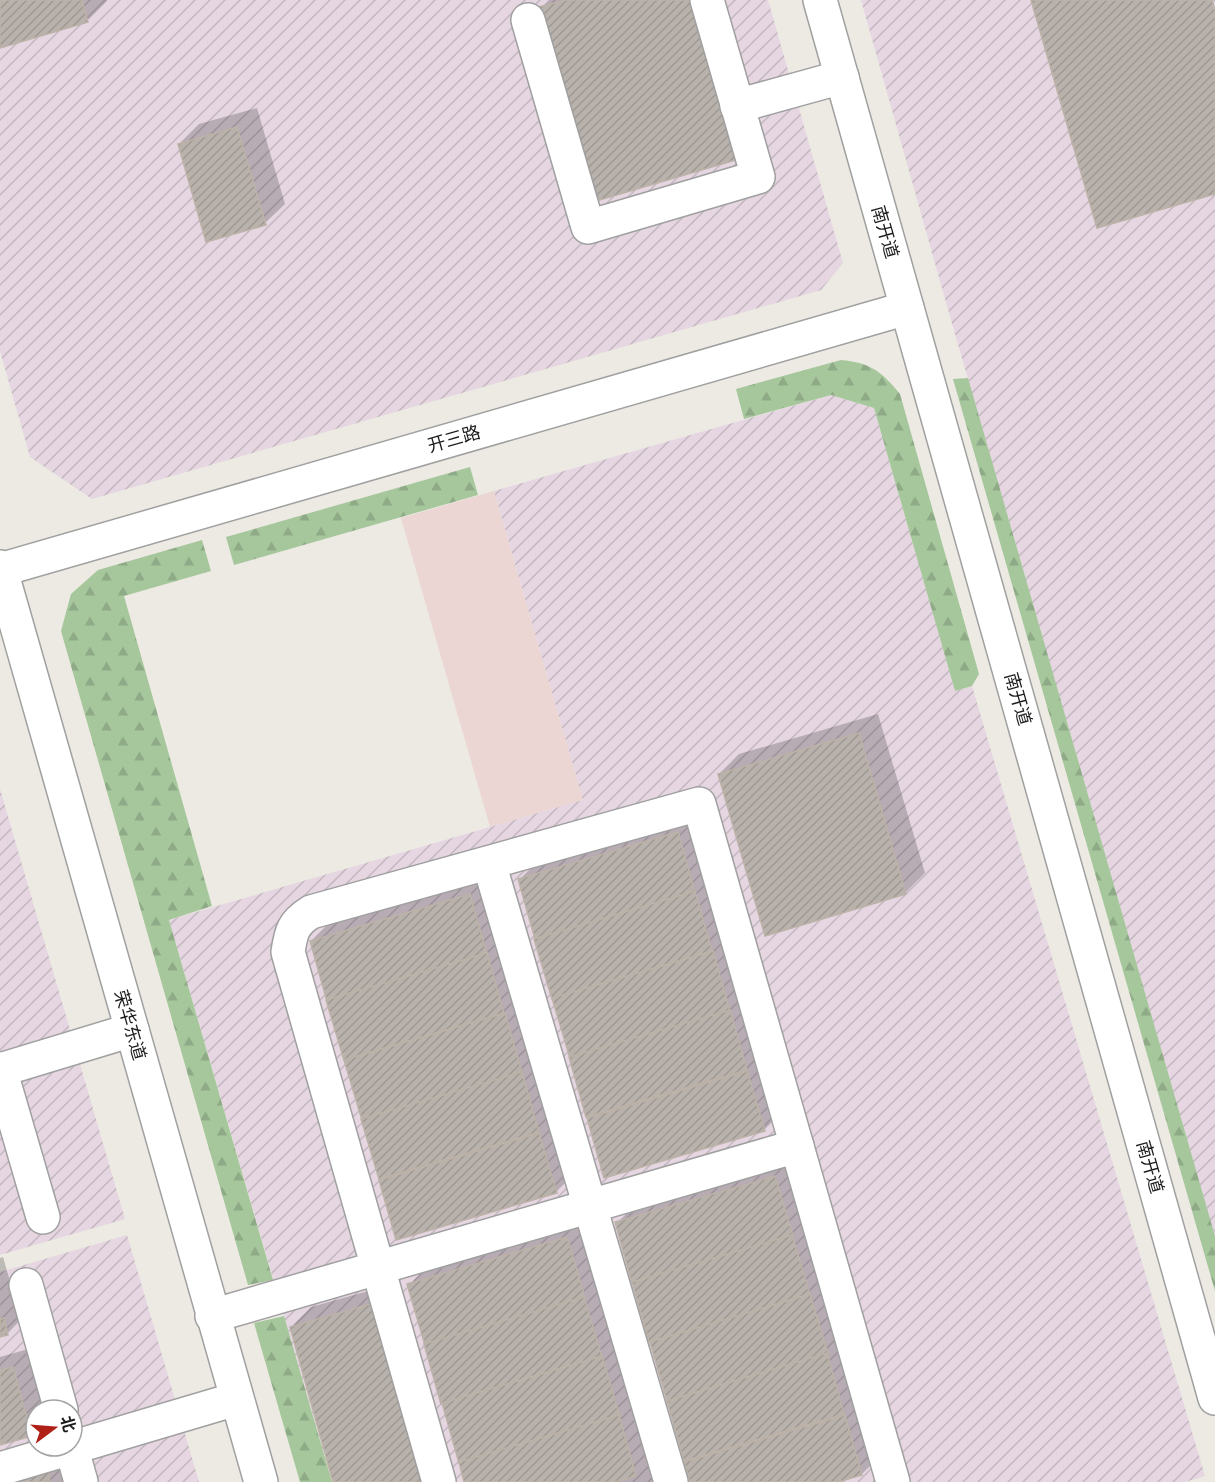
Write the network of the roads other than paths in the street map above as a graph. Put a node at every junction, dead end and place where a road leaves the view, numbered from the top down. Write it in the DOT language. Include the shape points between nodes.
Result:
graph roads {
  1 [pos="706,0"];
  2 [pos="820,0"];
  3 [pos="528,20"];
  4 [pos="842,77"];
  5 [pos="737,106"];
  6 [pos="907,308"];
  7 [pos="0,569"];
  8 [pos="489,862"];
  9 [pos="132,1030"];
  10 [pos="0,1069"];
  11 [pos="797,1146"];
  12 [pos="589,1207"];
  13 [pos="43,1217"];
  14 [pos="378,1267"];
  15 [pos="26,1286"];
  16 [pos="212,1316"];
  17 [pos="58,1398"];
  18 [pos="1215,1398"];
  19 [pos="236,1400"];
  20 [pos="84,1443"];
  21 [pos="36,1458"];
  22 [pos="74,1458"];
  23 [pos="0,1469"];
  24 [pos="81,1482"];
  25 [pos="261,1482"];
  26 [pos="439,1482"];
  27 [pos="671,1482"];
  28 [pos="893,1482"];
  1 -- 5 [label="street"];
  2 -- 4 [label="street, 南开道"];
  3 -- 5 [label="street" via="588,227 758,177"];
  4 -- 5 [label="street"];
  4 -- 6 [label="street, 南开道"];
  6 -- 7 [label="street, 开三路"];
  6 -- 18 [label="street, 南开道"];
  7 -- 9 [label="street, 荣华东道"];
  8 -- 11 [label="street" via="699,804"];
  8 -- 12 [label="street"];
  8 -- 14 [label="street" via="311,912 298,920 291,935 288,952"];
  9 -- 10 [label="street"];
  9 -- 16 [label="street, 荣华东道"];
  10 -- 13 [label="street"];
  11 -- 12 [label="street"];
  11 -- 28 [label="street"];
  12 -- 14 [label="street"];
  12 -- 27 [label="street"];
  14 -- 16 [label="street"];
  14 -- 26 [label="street"];
  15 -- 17 [label="street"];
  16 -- 19 [label="street, 荣华东道"];
  19 -- 20 [label="street"];
  19 -- 25 [label="street, 荣华东道"];
  21 -- 23 [label="street"];
  22 -- 24 [label="street"];
}
